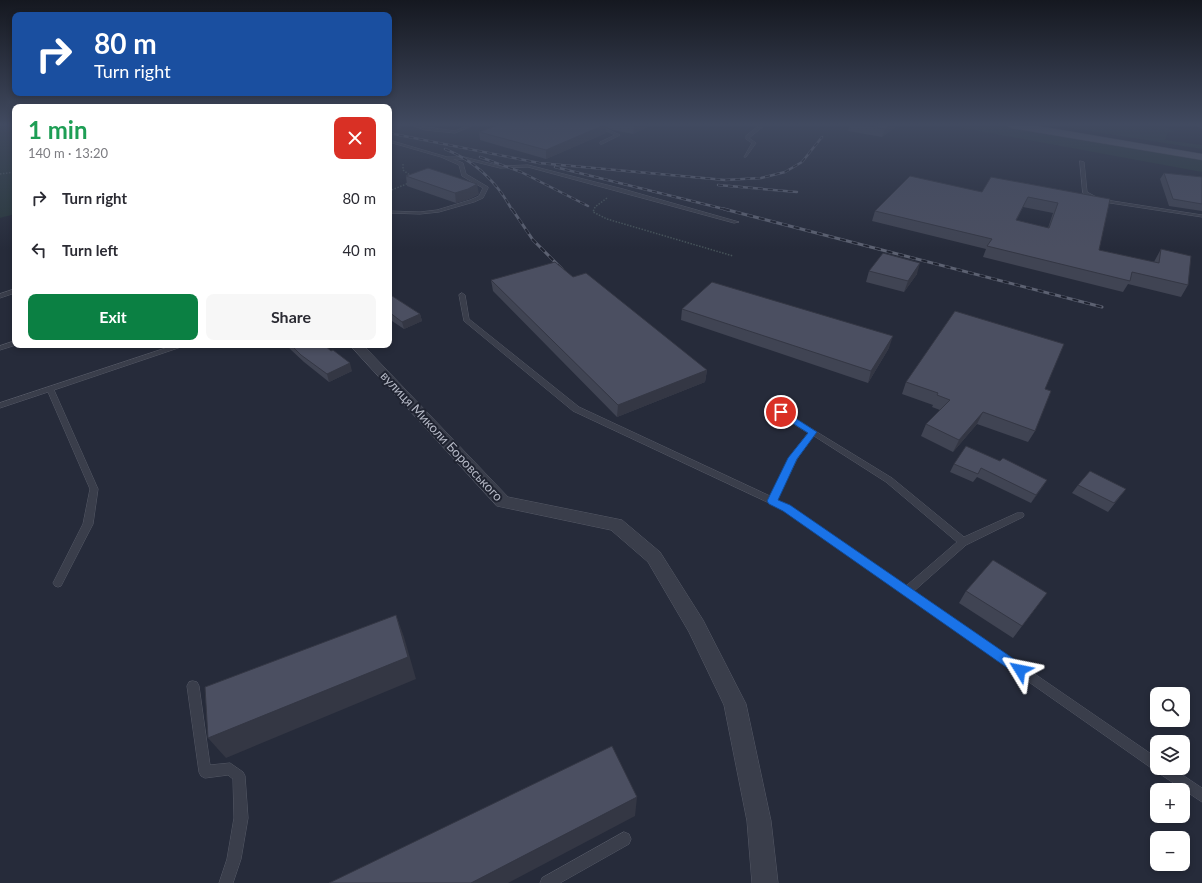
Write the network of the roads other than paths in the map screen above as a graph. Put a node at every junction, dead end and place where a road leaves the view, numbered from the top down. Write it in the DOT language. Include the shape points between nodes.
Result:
graph roads {
  1 [pos="462,166"];
  2 [pos="497,166"];
  3 [pos="522,166"];
  4 [pos="529,166"];
  5 [pos="1082,166"];
  6 [pos="392,212"];
  7 [pos="1202,216"];
  8 [pos="736,222"];
  9 [pos="12,292"];
  10 [pos="462,295"];
  11 [pos="0,296"];
  12 [pos="12,344"];
  13 [pos="0,348"];
  14 [pos="173,348"];
  15 [pos="359,348"];
  16 [pos="50,389"];
  17 [pos="0,406"];
  18 [pos="781,412"];
  19 [pos="813,432"];
  20 [pos="772,501"];
  21 [pos="1020,515"];
  22 [pos="963,542"];
  23 [pos="58,583"];
  24 [pos="907,591"];
  25 [pos="193,686"];
  26 [pos="1150,760"];
  27 [pos="1171,775"];
  28 [pos="1202,796"];
  29 [pos="624,839"];
  30 [pos="226,883"];
  31 [pos="547,883"];
  32 [pos="765,883"];
  1 -- 6 [label="lane" via="464,174 486,188 481,197 437,211"];
  2 -- 3 [label="lane"];
  4 -- 8 [label="lane"];
  5 -- 7 [label="lane" via="1085,193 1094,198"];
  9 -- 11 [label="lane"];
  10 -- 20 [label="lane" via="466,320 576,409"];
  12 -- 13 [label="lane"];
  14 -- 16 [label="lane"];
  15 -- 32 [label="street, вулиця Миколи Боровського" via="503,502 616,525 654,557 696,626 735,704 759,821"];
  16 -- 17 [label="lane"];
  16 -- 23 [label="lane" via="94,489 88,524"];
  18 -- 19 [label="lane"];
  19 -- 20 [label="lane" via="793,458"];
  19 -- 22 [label="lane" via="889,480"];
  20 -- 24 [label="lane" via="787,508"];
  21 -- 22 [label="lane"];
  22 -- 24 [label="lane"];
  24 -- 26 [label="lane"];
  25 -- 30 [label="lane" via="205,772 230,769 239,776 241,818 234,859"];
  27 -- 28 [label="lane"];
  29 -- 31 [label="lane"];
}
